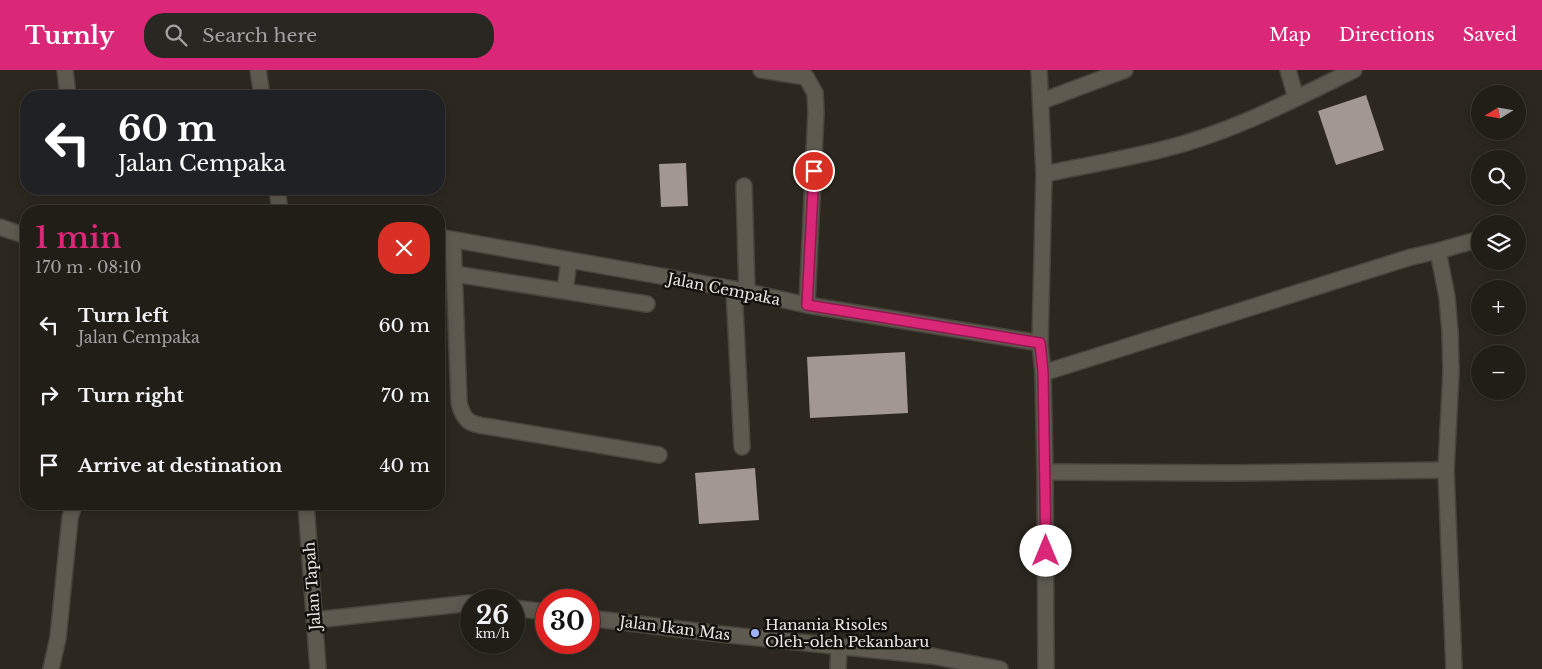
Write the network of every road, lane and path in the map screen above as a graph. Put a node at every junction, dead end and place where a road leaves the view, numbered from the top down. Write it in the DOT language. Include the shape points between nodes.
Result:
graph roads {
  1 [pos="65,70"];
  2 [pos="258,70"];
  3 [pos="761,70"];
  4 [pos="1039,70"];
  5 [pos="1125,70"];
  6 [pos="1288,70"];
  7 [pos="1354,70"];
  8 [pos="67,90"];
  9 [pos="261,90"];
  10 [pos="1296,98"];
  11 [pos="1042,101"];
  12 [pos="1044,174"];
  13 [pos="744,186"];
  14 [pos="0,226"];
  15 [pos="20,234"];
  16 [pos="446,239"];
  17 [pos="1471,241"];
  18 [pos="1438,250"];
  19 [pos="569,260"];
  20 [pos="455,274"];
  21 [pos="565,290"];
  22 [pos="740,290"];
  23 [pos="647,304"];
  24 [pos="807,305"];
  25 [pos="1040,343"];
  26 [pos="1043,372"];
  27 [pos="742,447"];
  28 [pos="659,455"];
  29 [pos="1446,470"];
  30 [pos="1045,472"];
  31 [pos="72,510"];
  32 [pos="306,510"];
  33 [pos="460,604"];
  34 [pos="600,619"];
  35 [pos="315,620"];
  36 [pos="839,646"];
  37 [pos="51,669"];
  38 [pos="318,669"];
  39 [pos="838,669"];
  40 [pos="1000,669"];
  41 [pos="1046,669"];
  42 [pos="1454,669"];
  1 -- 8 [label="street"];
  2 -- 9 [label="street"];
  3 -- 24 [label="street" via="806,77 815,93"];
  4 -- 11 [label="street"];
  5 -- 11 [label="street"];
  6 -- 10 [label="street"];
  7 -- 10 [label="street"];
  10 -- 12 [label="street" via="1214,133 1164,149"];
  11 -- 12 [label="street"];
  12 -- 25 [label="street"];
  13 -- 22 [label="street"];
  14 -- 15 [label="street"];
  16 -- 19 [label="street, Jalan Cempaka"];
  16 -- 20 [label="street"];
  17 -- 18 [label="street"];
  18 -- 26 [label="street"];
  18 -- 29 [label="street" via="1447,297 1451,352"];
  19 -- 21 [label="street"];
  19 -- 22 [label="street, Jalan Cempaka"];
  20 -- 21 [label="street"];
  20 -- 28 [label="street" via="459,403 462,415 471,423"];
  21 -- 23 [label="street"];
  22 -- 24 [label="street, Jalan Cempaka"];
  22 -- 27 [label="street"];
  24 -- 25 [label="street, Jalan Cempaka"];
  25 -- 26 [label="street"];
  26 -- 30 [label="street"];
  29 -- 30 [label="street"];
  29 -- 42 [label="street"];
  30 -- 41 [label="street"];
  31 -- 37 [label="street" via="58,638"];
  32 -- 35 [label="street, Jalan Tapah"];
  33 -- 35 [label="street"];
  34 -- 36 [label="street, Jalan Ikan Mas"];
  35 -- 38 [label="street, Jalan Tapah"];
  36 -- 39 [label="street"];
  36 -- 40 [label="street, Jalan Ikan Mas" via="932,656"];
}
